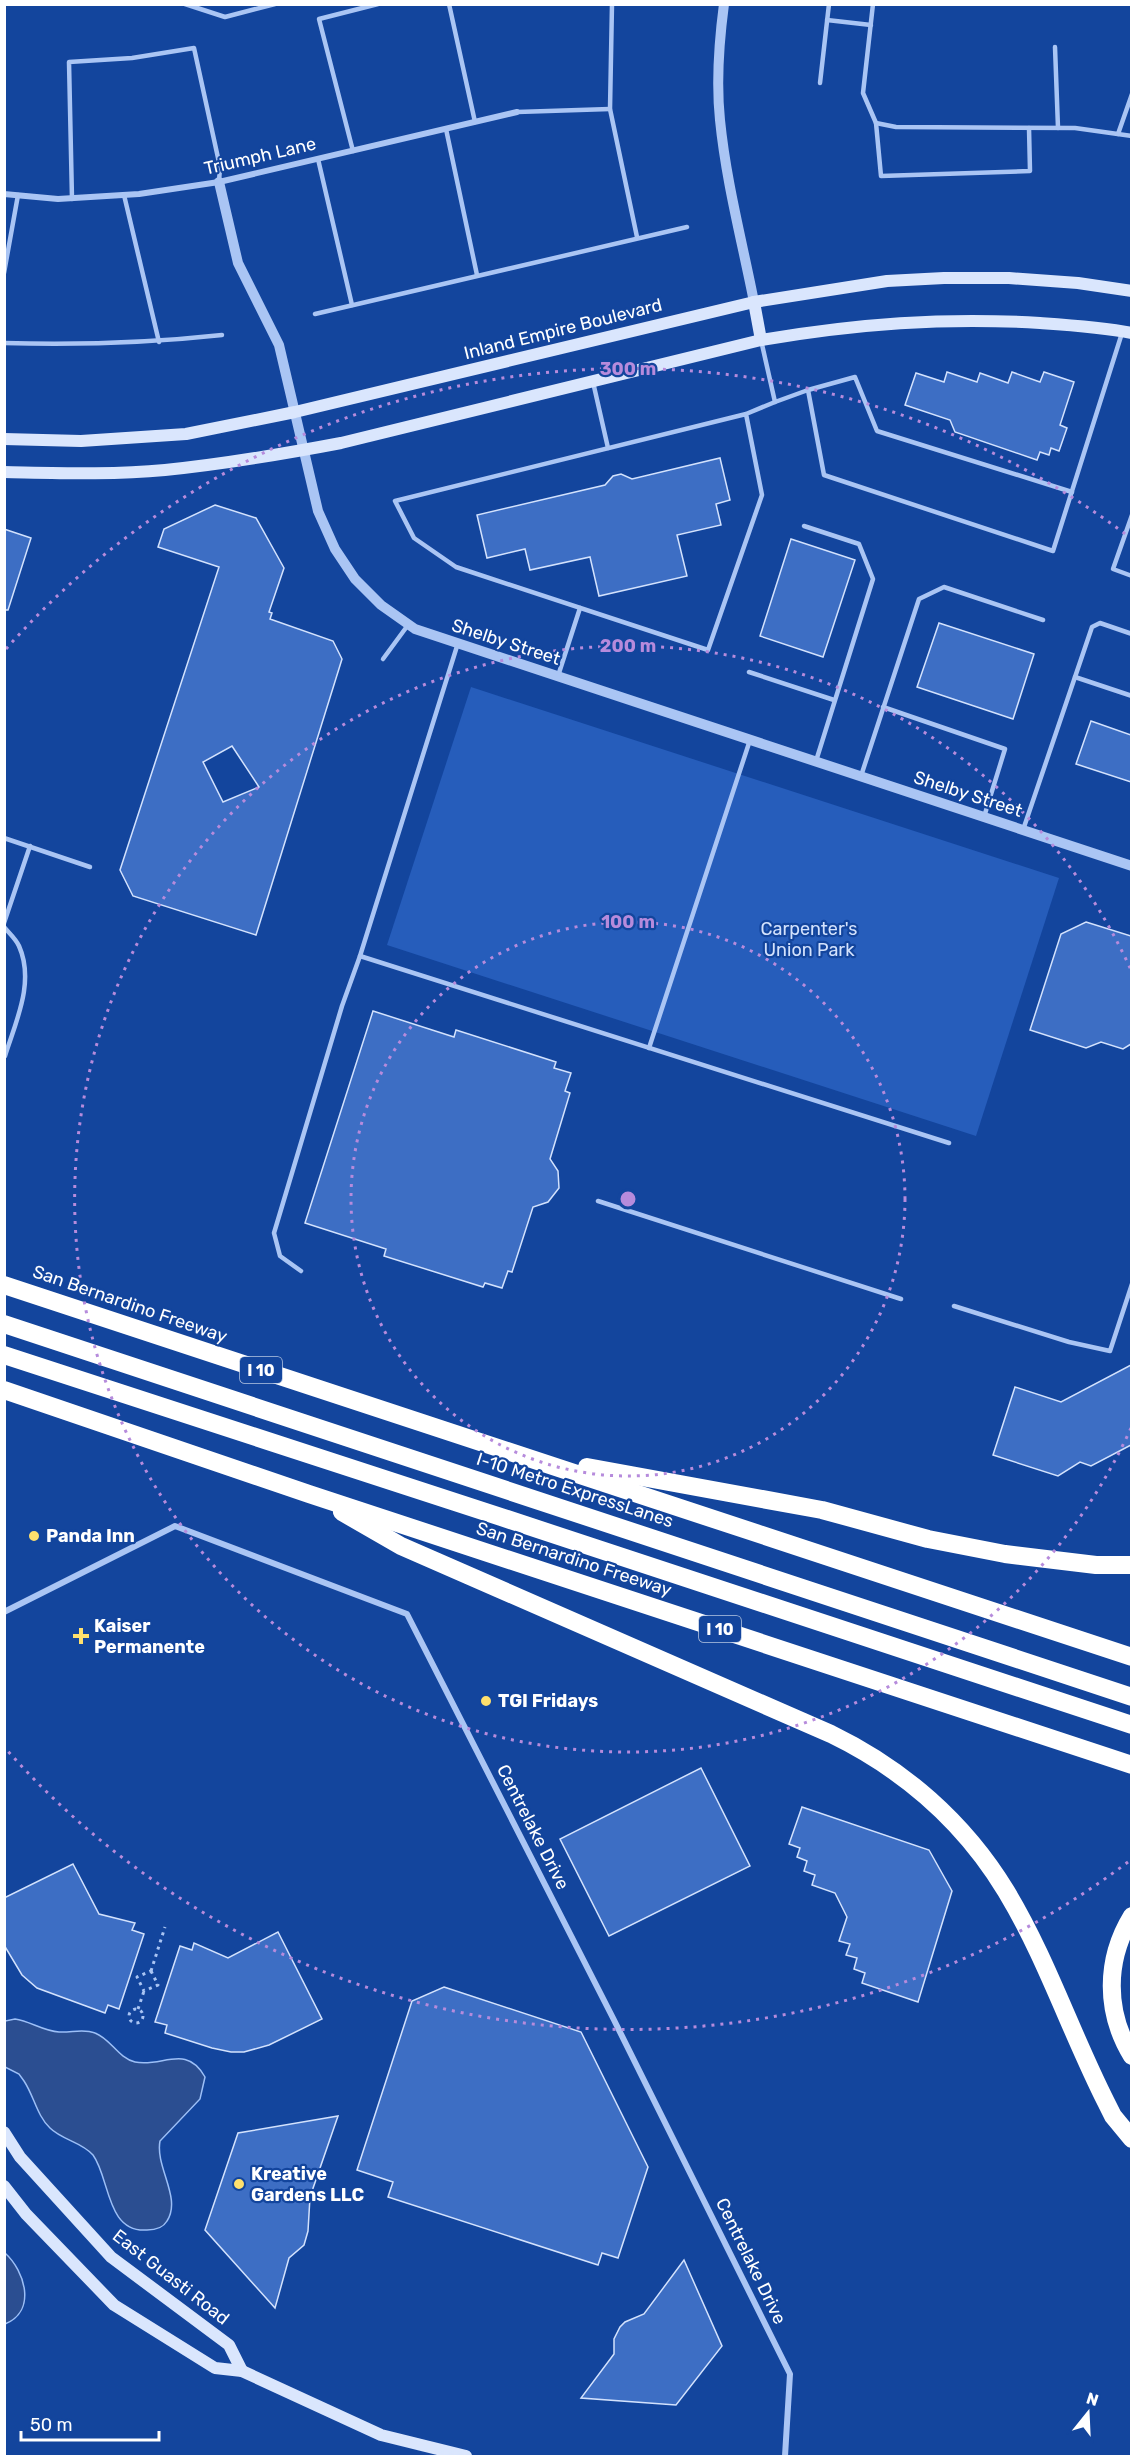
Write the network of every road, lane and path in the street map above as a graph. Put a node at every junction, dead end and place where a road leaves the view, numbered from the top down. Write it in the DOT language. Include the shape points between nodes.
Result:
graph roads {
  1 [pos="185,4"];
  2 [pos="274,4"];
  3 [pos="378,4"];
  4 [pos="449,4"];
  5 [pos="612,4"];
  6 [pos="724,4"];
  7 [pos="829,4"];
  8 [pos="873,4"];
  9 [pos="827,20"];
  10 [pos="871,25"];
  11 [pos="1055,47"];
  12 [pos="820,83"];
  13 [pos="1131,93"];
  14 [pos="610,109"];
  15 [pos="517,112"];
  16 [pos="475,122"];
  17 [pos="876,123"];
  18 [pos="1029,128"];
  19 [pos="1058,128"];
  20 [pos="446,129"];
  21 [pos="1118,134"];
  22 [pos="1131,136"];
  23 [pos="353,151"];
  24 [pos="318,159"];
  25 [pos="219,182"];
  26 [pos="4,194"];
  27 [pos="18,195"];
  28 [pos="124,195"];
  29 [pos="72,199"];
  30 [pos="687,227"];
  31 [pos="637,237"];
  32 [pos="4,273"];
  33 [pos="477,275"];
  34 [pos="1131,291"];
  35 [pos="754,302"];
  36 [pos="352,305"];
  37 [pos="315,314"];
  38 [pos="1127,332"];
  39 [pos="222,335"];
  40 [pos="761,340"];
  41 [pos="159,342"];
  42 [pos="4,343"];
  43 [pos="593,382"];
  44 [pos="808,390"];
  45 [pos="775,402"];
  46 [pos="295,412"];
  47 [pos="746,414"];
  48 [pos="4,438"];
  49 [pos="608,448"];
  50 [pos="304,450"];
  51 [pos="4,472"];
  52 [pos="1072,492"];
  53 [pos="1131,519"];
  54 [pos="804,526"];
  55 [pos="1131,576"];
  56 [pos="580,608"];
  57 [pos="1043,620"];
  58 [pos="408,624"];
  59 [pos="1131,634"];
  60 [pos="458,643"];
  61 [pos="383,659"];
  62 [pos="749,672"];
  63 [pos="558,676"];
  64 [pos="1075,677"];
  65 [pos="1131,696"];
  66 [pos="834,700"];
  67 [pos="883,707"];
  68 [pos="750,740"];
  69 [pos="816,762"];
  70 [pos="861,776"];
  71 [pos="984,817"];
  72 [pos="1023,830"];
  73 [pos="4,837"];
  74 [pos="30,846"];
  75 [pos="1131,866"];
  76 [pos="90,867"];
  77 [pos="4,925"];
  78 [pos="360,956"];
  79 [pos="650,1048"];
  80 [pos="5,1056"];
  81 [pos="949,1143"];
  82 [pos="598,1201"];
  83 [pos="301,1271"];
  84 [pos="4,1284"];
  85 [pos="1131,1284"];
  86 [pos="901,1299"];
  87 [pos="954,1306"];
  88 [pos="4,1324"];
  89 [pos="4,1355"];
  90 [pos="4,1390"];
  91 [pos="517,1454"];
  92 [pos="309,1494"];
  93 [pos="1131,1565"];
  94 [pos="4,1612"];
  95 [pos="1131,1657"];
  96 [pos="1131,1696"];
  97 [pos="1131,1725"];
  98 [pos="1131,1765"];
  99 [pos="1131,1916"];
  100 [pos="165,1927"];
  101 [pos="151,1971"];
  102 [pos="144,1991"];
  103 [pos="138,2009"];
  104 [pos="1131,2056"];
  105 [pos="4,2132"];
  106 [pos="1131,2139"];
  107 [pos="4,2186"];
  108 [pos="242,2371"];
  109 [pos="466,2457"];
  110 [pos="785,2457"];
  1 -- 2 [label="lane" via="225,17"];
  3 -- 23 [label="lane" via="318,19"];
  4 -- 16 [label="lane"];
  5 -- 14 [label="lane"];
  6 -- 35 [label="street" via="720,118 736,224"];
  7 -- 9 [label="lane"];
  8 -- 10 [label="lane"];
  9 -- 10 [label="lane"];
  9 -- 12 [label="lane"];
  10 -- 17 [label="lane" via="863,93"];
  11 -- 19 [label="lane"];
  13 -- 21 [label="lane"];
  14 -- 15 [label="lane"];
  14 -- 31 [label="lane"];
  15 -- 16 [label="street, Triumph Lane"];
  16 -- 20 [label="street, Triumph Lane"];
  17 -- 18 [label="lane" via="896,127"];
  17 -- 18 [label="lane" via="881,176 1030,171"];
  18 -- 19 [label="lane"];
  19 -- 21 [label="lane"];
  20 -- 23 [label="street, Triumph Lane"];
  20 -- 33 [label="lane"];
  21 -- 22 [label="lane"];
  23 -- 24 [label="street, Triumph Lane"];
  24 -- 25 [label="street, Triumph Lane"];
  24 -- 36 [label="lane"];
  25 -- 28 [label="street, Triumph Lane"];
  25 -- 29 [label="lane" via="220,167 194,48 132,58 69,62"];
  25 -- 46 [label="street, Shelby Street" via="238,263 279,345"];
  26 -- 27 [label="street, Triumph Lane"];
  27 -- 29 [label="street, Triumph Lane"];
  27 -- 32 [label="lane"];
  28 -- 29 [label="street, Triumph Lane"];
  28 -- 41 [label="lane"];
  30 -- 31 [label="lane"];
  31 -- 33 [label="lane"];
  33 -- 36 [label="lane"];
  34 -- 35 [label="main road, Inland Empire Boulevard" via="1009,278 944,278 876,283"];
  35 -- 40 [label="main road"];
  35 -- 46 [label="main road, Inland Empire Boulevard"];
  36 -- 37 [label="lane"];
  38 -- 40 [label="main road" via="987,320 908,322"];
  38 -- 52 [label="lane"];
  39 -- 41 [label="lane"];
  40 -- 43 [label="main road"];
  40 -- 45 [label="lane"];
  41 -- 42 [label="lane"];
  43 -- 49 [label="lane"];
  43 -- 50 [label="main road"];
  44 -- 45 [label="lane"];
  44 -- 52 [label="lane" via="855,377 877,431"];
  44 -- 52 [label="lane" via="824,475 1053,551"];
  45 -- 47 [label="lane"];
  46 -- 48 [label="main road, Inland Empire Boulevard" via="186,434 81,441"];
  46 -- 50 [label="street, Shelby Street"];
  47 -- 49 [label="lane"];
  47 -- 56 [label="lane" via="762,495 708,650"];
  49 -- 56 [label="lane" via="395,501 414,538 456,567"];
  50 -- 51 [label="main road" via="146,471"];
  50 -- 58 [label="street, Shelby Street" via="318,511 335,549 355,579"];
  53 -- 55 [label="lane" via="1113,569"];
  54 -- 66 [label="lane" via="859,544 873,579"];
  56 -- 63 [label="lane"];
  57 -- 67 [label="lane" via="944,587 919,599"];
  58 -- 60 [label="street, Shelby Street"];
  58 -- 61 [label="lane"];
  59 -- 64 [label="lane" via="1100,623 1092,627"];
  60 -- 63 [label="street, Shelby Street"];
  60 -- 78 [label="lane"];
  62 -- 66 [label="lane"];
  63 -- 68 [label="street, Shelby Street"];
  64 -- 65 [label="lane"];
  64 -- 72 [label="lane"];
  66 -- 69 [label="lane"];
  67 -- 70 [label="lane"];
  67 -- 71 [label="lane" via="1005,749"];
  68 -- 69 [label="street, Shelby Street"];
  68 -- 79 [label="lane"];
  69 -- 70 [label="street, Shelby Street"];
  70 -- 71 [label="street, Shelby Street"];
  71 -- 72 [label="street, Shelby Street"];
  72 -- 75 [label="street, Shelby Street"];
  73 -- 74 [label="lane"];
  74 -- 76 [label="lane"];
  74 -- 77 [label="lane"];
  77 -- 80 [label="lane" via="19,944 26,987"];
  78 -- 79 [label="lane"];
  78 -- 83 [label="lane" via="274,1233 280,1256"];
  79 -- 81 [label="lane"];
  82 -- 86 [label="lane"];
  84 -- 91 [label="highway, San Bernardino Freeway / I 10"];
  85 -- 87 [label="lane" via="1110,1352"];
  88 -- 96 [label="highway, I-10 Metro ExpressLanes"];
  89 -- 97 [label="highway"];
  90 -- 92 [label="highway, San Bernardino Freeway / I 10"];
  91 -- 93 [label="highway" via="822,1510 928,1539 1005,1554 1096,1565"];
  91 -- 95 [label="highway, San Bernardino Freeway / I 10"];
  92 -- 98 [label="highway, San Bernardino Freeway / I 10"];
  92 -- 106 [label="highway" via="400,1546 831,1734 875,1758 914,1786 961,1830 1007,1892 1101,2093"];
  94 -- 110 [label="street, Centrelake Drive" via="175,1526 408,1614 790,2374"];
  99 -- 104 [label="highway" via="1119,1942 1111,1980 1114,2013"];
  100 -- 101 [label="path"];
  101 -- 102 [label="path" via="137,1977"];
  101 -- 102 [label="path" via="158,1985"];
  102 -- 103 [label="path"];
  103 -- 103 [label="path" via="129,2015 129,2020 136,2024 143,2016"];
  105 -- 108 [label="main road, East Guasti Road" via="20,2157 111,2257 229,2345"];
  107 -- 108 [label="main road" via="114,2305 215,2368"];
  108 -- 109 [label="main road" via="381,2435"];
}
